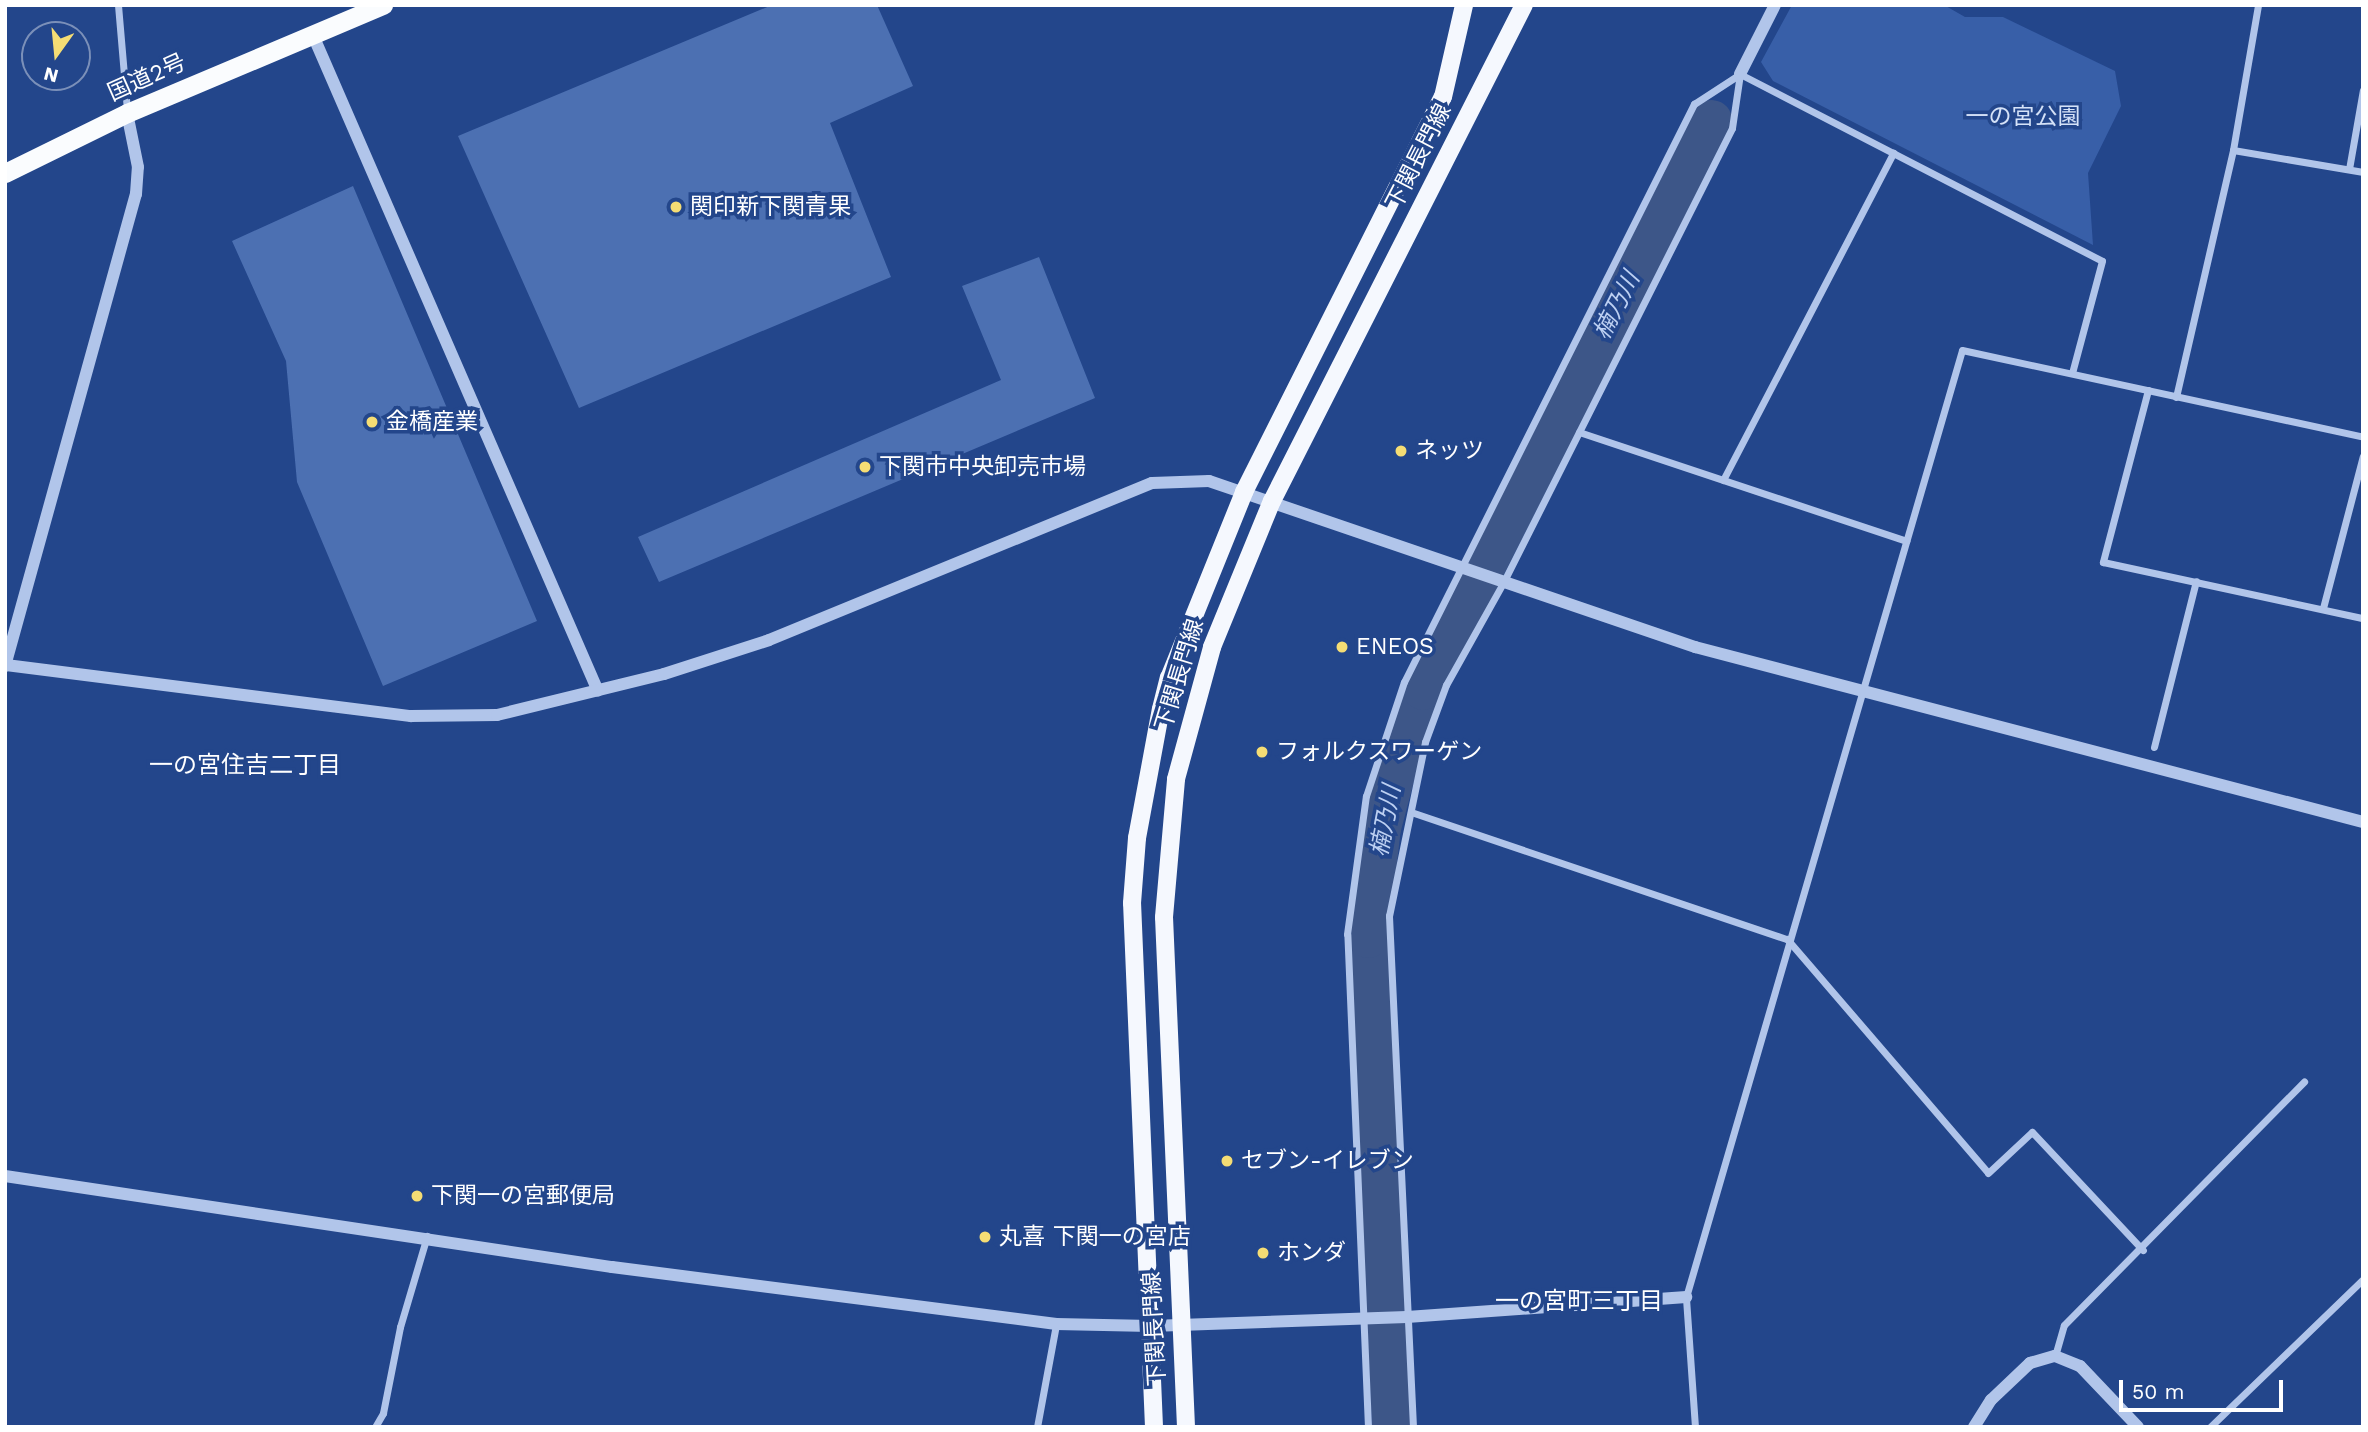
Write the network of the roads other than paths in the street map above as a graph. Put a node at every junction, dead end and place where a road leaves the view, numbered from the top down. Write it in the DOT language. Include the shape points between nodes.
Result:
graph roads {
  1 [pos="118,5"];
  2 [pos="366,5"];
  3 [pos="383,5"];
  4 [pos="1464,5"];
  5 [pos="1524,5"];
  6 [pos="1775,5"];
  7 [pos="2258,5"];
  8 [pos="312,33"];
  9 [pos="1740,74"];
  10 [pos="2363,90"];
  11 [pos="127,113"];
  12 [pos="2233,150"];
  13 [pos="1893,153"];
  14 [pos="2349,169"];
  15 [pos="2363,172"];
  16 [pos="5,173"];
  17 [pos="2072,373"];
  18 [pos="2148,390"];
  19 [pos="2176,397"];
  20 [pos="1579,432"];
  21 [pos="2363,437"];
  22 [pos="2363,456"];
  23 [pos="1723,480"];
  24 [pos="1244,492"];
  25 [pos="1272,502"];
  26 [pos="1906,541"];
  27 [pos="1464,569"];
  28 [pos="1499,581"];
  29 [pos="2196,581"];
  30 [pos="2323,608"];
  31 [pos="2363,618"];
  32 [pos="5,666"];
  33 [pos="598,691"];
  34 [pos="1862,692"];
  35 [pos="2154,747"];
  36 [pos="1411,813"];
  37 [pos="2363,822"];
  38 [pos="1787,939"];
  39 [pos="2304,1082"];
  40 [pos="6,1176"];
  41 [pos="5,1183"];
  42 [pos="427,1236"];
  43 [pos="2143,1251"];
  44 [pos="2363,1279"];
  45 [pos="1686,1297"];
  46 [pos="1403,1317"];
  47 [pos="1366,1318"];
  48 [pos="1056,1324"];
  49 [pos="1178,1324"];
  50 [pos="1151,1326"];
  51 [pos="2055,1356"];
  52 [pos="2134,1425"];
  53 [pos="375,1427"];
  54 [pos="1037,1427"];
  55 [pos="1154,1427"];
  56 [pos="1186,1427"];
  57 [pos="1368,1427"];
  58 [pos="1413,1427"];
  59 [pos="1695,1427"];
  60 [pos="1974,1427"];
  61 [pos="2210,1427"];
  1 -- 11 [label="street"];
  2 -- 8 [label="highway, 国道2号"];
  3 -- 8 [label="highway, 国道2号"];
  4 -- 24 [label="main road, 下関長門線" via="1443,97"];
  5 -- 25 [label="main road, 下関長門線"];
  6 -- 9 [label="street"];
  7 -- 12 [label="street"];
  8 -- 11 [label="highway, 国道2号"];
  8 -- 33 [label="street"];
  9 -- 13 [label="street"];
  9 -- 20 [label="street" via="1732,128"];
  9 -- 27 [label="street" via="1694,104"];
  10 -- 14 [label="street"];
  11 -- 16 [label="highway, 国道2号"];
  11 -- 32 [label="street" via="138,167 136,194"];
  12 -- 14 [label="street"];
  12 -- 19 [label="street"];
  13 -- 17 [label="street" via="2102,261"];
  13 -- 23 [label="street"];
  14 -- 15 [label="street"];
  17 -- 18 [label="street"];
  17 -- 26 [label="street" via="1962,349"];
  18 -- 19 [label="street"];
  18 -- 29 [label="street" via="2104,562"];
  19 -- 21 [label="street"];
  20 -- 23 [label="street"];
  20 -- 28 [label="street"];
  22 -- 30 [label="street"];
  23 -- 26 [label="street"];
  24 -- 25 [label="street"];
  24 -- 33 [label="street" via="1209,481 1152,483 769,640"];
  24 -- 50 [label="main road, 下関長門線" via="1168,678 1137,838 1132,1000"];
  25 -- 27 [label="street"];
  25 -- 49 [label="main road, 下関長門線" via="1212,647 1176,779 1167,847 1164,917"];
  26 -- 34 [label="street"];
  27 -- 28 [label="street"];
  27 -- 47 [label="street" via="1404,682 1359,825 1347,934"];
  28 -- 34 [label="street" via="1695,647"];
  28 -- 36 [label="street" via="1446,685 1425,742"];
  29 -- 30 [label="street"];
  29 -- 35 [label="street"];
  30 -- 31 [label="street"];
  32 -- 33 [label="street" via="411,716 497,715"];
  34 -- 37 [label="street"];
  34 -- 38 [label="street"];
  36 -- 38 [label="street"];
  36 -- 46 [label="street" via="1389,916"];
  38 -- 43 [label="street" via="1987,1173 2032,1132"];
  38 -- 45 [label="street"];
  39 -- 43 [label="street"];
  40 -- 41 [label="street"];
  40 -- 42 [label="street"];
  42 -- 48 [label="street" via="612,1268"];
  42 -- 53 [label="street" via="400,1327 383,1413"];
  43 -- 51 [label="street" via="2064,1325"];
  44 -- 61 [label="street"];
  45 -- 46 [label="street"];
  45 -- 59 [label="street"];
  46 -- 47 [label="street"];
  46 -- 58 [label="street"];
  47 -- 49 [label="street"];
  47 -- 57 [label="street"];
  48 -- 50 [label="street"];
  48 -- 54 [label="street"];
  49 -- 50 [label="street"];
  49 -- 56 [label="main road, 下関長門線"];
  50 -- 55 [label="main road, 下関長門線"];
  51 -- 52 [label="street" via="2080,1366"];
  51 -- 60 [label="street" via="2030,1363 1991,1400"];
}
